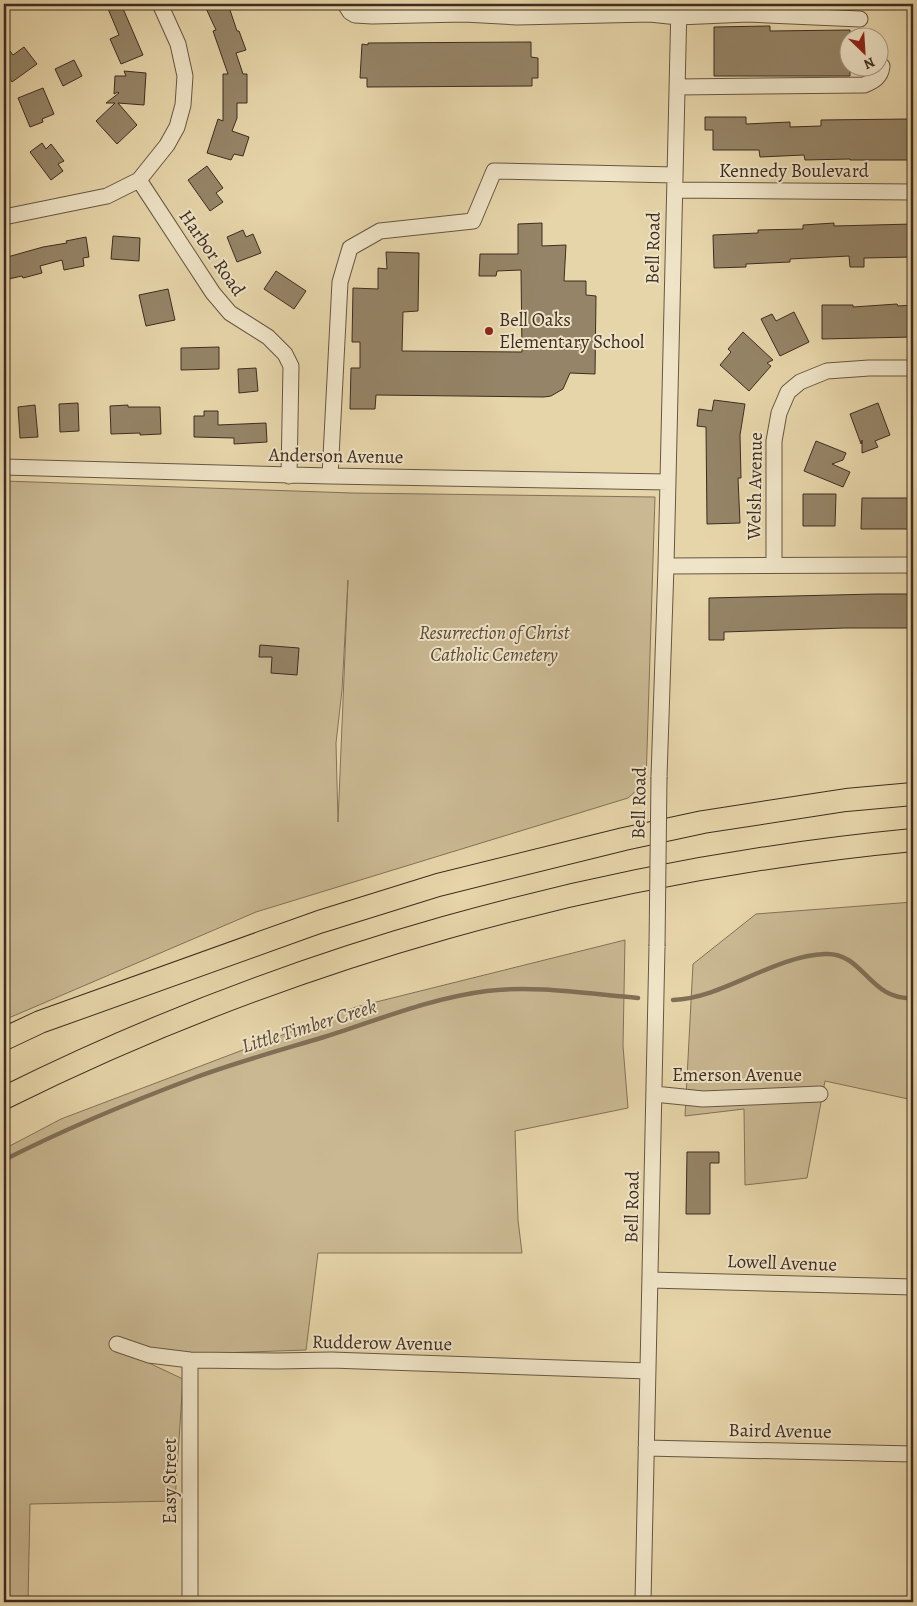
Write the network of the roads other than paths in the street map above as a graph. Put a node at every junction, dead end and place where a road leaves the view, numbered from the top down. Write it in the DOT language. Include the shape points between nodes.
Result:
graph roads {
  1 [pos="160,4"];
  2 [pos="345,4"];
  3 [pos="551,10"];
  4 [pos="679,10"];
  5 [pos="860,19"];
  6 [pos="877,78"];
  7 [pos="677,87"];
  8 [pos="675,175"];
  9 [pos="139,180"];
  10 [pos="675,190"];
  11 [pos="913,192"];
  12 [pos="4,217"];
  13 [pos="913,368"];
  14 [pos="4,467"];
  15 [pos="289,476"];
  16 [pos="330,476"];
  17 [pos="668,482"];
  18 [pos="774,565"];
  19 [pos="913,565"];
  20 [pos="666,566"];
  21 [pos="913,794"];
  22 [pos="913,840"];
  23 [pos="182,971"];
  24 [pos="4,1039"];
  25 [pos="4,1054"];
  26 [pos="654,1094"];
  27 [pos="820,1094"];
  28 [pos="4,1098"];
  29 [pos="650,1280"];
  30 [pos="913,1287"];
  31 [pos="117,1344"];
  32 [pos="190,1360"];
  33 [pos="648,1371"];
  34 [pos="646,1448"];
  35 [pos="913,1454"];
  36 [pos="190,1602"];
  37 [pos="643,1602"];
  1 -- 9 [label="street" via="178,44 185,76 183,104 177,127 167,145"];
  2 -- 3 [label="street" via="355,15 372,16 517,16"];
  3 -- 4 [label="street" via="650,14"];
  4 -- 5 [label="street"];
  4 -- 7 [label="street, Bell Road"];
  6 -- 7 [label="street" via="864,85"];
  7 -- 8 [label="street, Bell Road"];
  8 -- 10 [label="street, Bell Road"];
  8 -- 16 [label="street" via="494,171 473,221 380,230 350,248 340,282"];
  9 -- 12 [label="street" via="107,196"];
  9 -- 15 [label="street, Harbor Road" via="230,313 268,337 286,354 291,366"];
  10 -- 11 [label="street, Kennedy Boulevard"];
  10 -- 17 [label="street, Bell Road"];
  13 -- 18 [label="street, Welsh Avenue" via="827,371 800,382 788,392 778,413 774,440"];
  14 -- 15 [label="street, Anderson Avenue"];
  15 -- 16 [label="street, Anderson Avenue"];
  16 -- 17 [label="street, Anderson Avenue"];
  17 -- 20 [label="street, Bell Road"];
  18 -- 19 [label="street"];
  18 -- 20 [label="street"];
  20 -- 26 [label="street, Bell Road, bridge"];
  21 -- 23 [label="highway" via="846,800 704,822 547,858 438,885 318,922"];
  22 -- 28 [label="highway" via="763,858 669,875 456,924 240,995 113,1046"];
  23 -- 24 [label="highway" via="40,1022"];
  23 -- 25 [label="highway"];
  26 -- 27 [label="street, Emerson Avenue" via="703,1099"];
  26 -- 29 [label="street, Bell Road"];
  29 -- 30 [label="street, Lowell Avenue"];
  29 -- 33 [label="street, Bell Road"];
  31 -- 32 [label="street, Rudderow Avenue" via="149,1355"];
  32 -- 33 [label="street, Rudderow Avenue" via="331,1360"];
  32 -- 36 [label="street, Easy Street"];
  33 -- 34 [label="street, Bell Road"];
  34 -- 35 [label="street, Baird Avenue"];
  34 -- 37 [label="street, Bell Road"];
}
